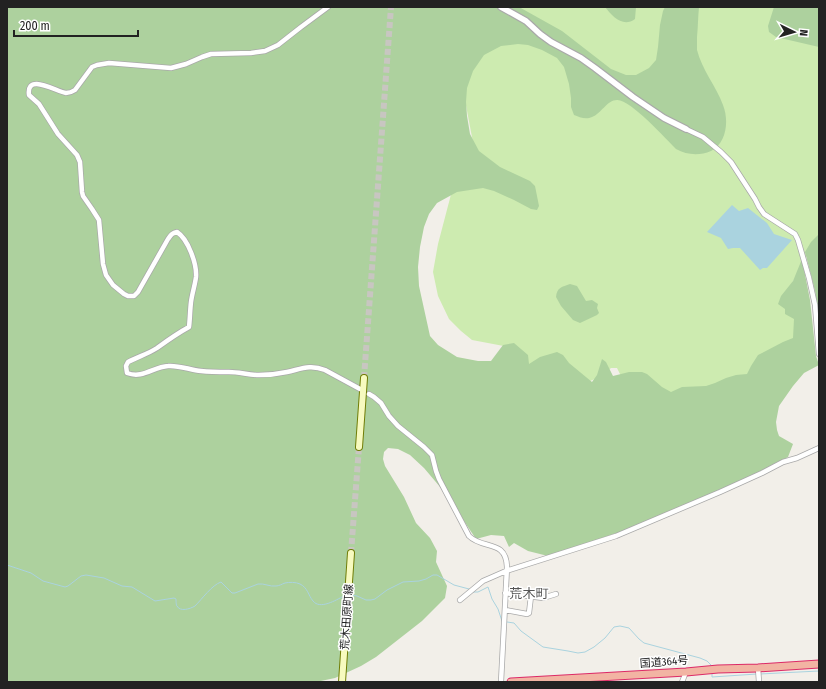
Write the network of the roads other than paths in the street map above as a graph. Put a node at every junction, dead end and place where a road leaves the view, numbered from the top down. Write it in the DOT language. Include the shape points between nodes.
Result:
graph roads {
  1 [pos="328,7"];
  2 [pos="501,7"];
  3 [pos="686,129"];
  4 [pos="819,354"];
  5 [pos="364,378"];
  6 [pos="360,389"];
  7 [pos="369,394"];
  8 [pos="359,447"];
  9 [pos="819,448"];
  10 [pos="351,552"];
  11 [pos="506,571"];
  12 [pos="505,593"];
  13 [pos="556,594"];
  14 [pos="531,596"];
  15 [pos="460,600"];
  16 [pos="505,610"];
  17 [pos="819,664"];
  18 [pos="758,668"];
  19 [pos="686,672"];
  20 [pos="342,682"];
  21 [pos="501,682"];
  22 [pos="511,682"];
  23 [pos="682,682"];
  24 [pos="759,682"];
  1 -- 6 [label="street" via="278,45 265,51 210,54 171,68 102,64 92,67 72,92 40,84 30,87 28,91 80,162 83,196 99,220 104,270 113,285 124,294 134,296 174,232 183,238 194,260 196,276 189,327 152,351 128,362 127,373 137,375 161,366 178,366 203,371 259,375 311,367 325,370"];
  2 -- 3 [label="street" via="526,20 551,42 586,61 664,118"];
  3 -- 4 [label="street" via="703,137 721,152 731,162 764,214 795,234 815,305"];
  5 -- 8 [label="main road"];
  7 -- 11 [label="street" via="381,403 398,426 432,455 436,472 469,536 503,552 507,561"];
  9 -- 11 [label="street" via="616,536"];
  10 -- 20 [label="main road, 荒木田原町線"];
  11 -- 12 [label="street"];
  11 -- 15 [label="street" via="483,581"];
  12 -- 14 [label="street"];
  12 -- 16 [label="street"];
  13 -- 14 [label="street" via="542,598"];
  14 -- 16 [label="street" via="529,613"];
  16 -- 21 [label="street"];
  17 -- 18 [label="highway, 国道364号"];
  18 -- 19 [label="highway, 国道364号"];
  18 -- 24 [label="street"];
  19 -- 22 [label="highway, 国道364号"];
  19 -- 23 [label="street"];
}
